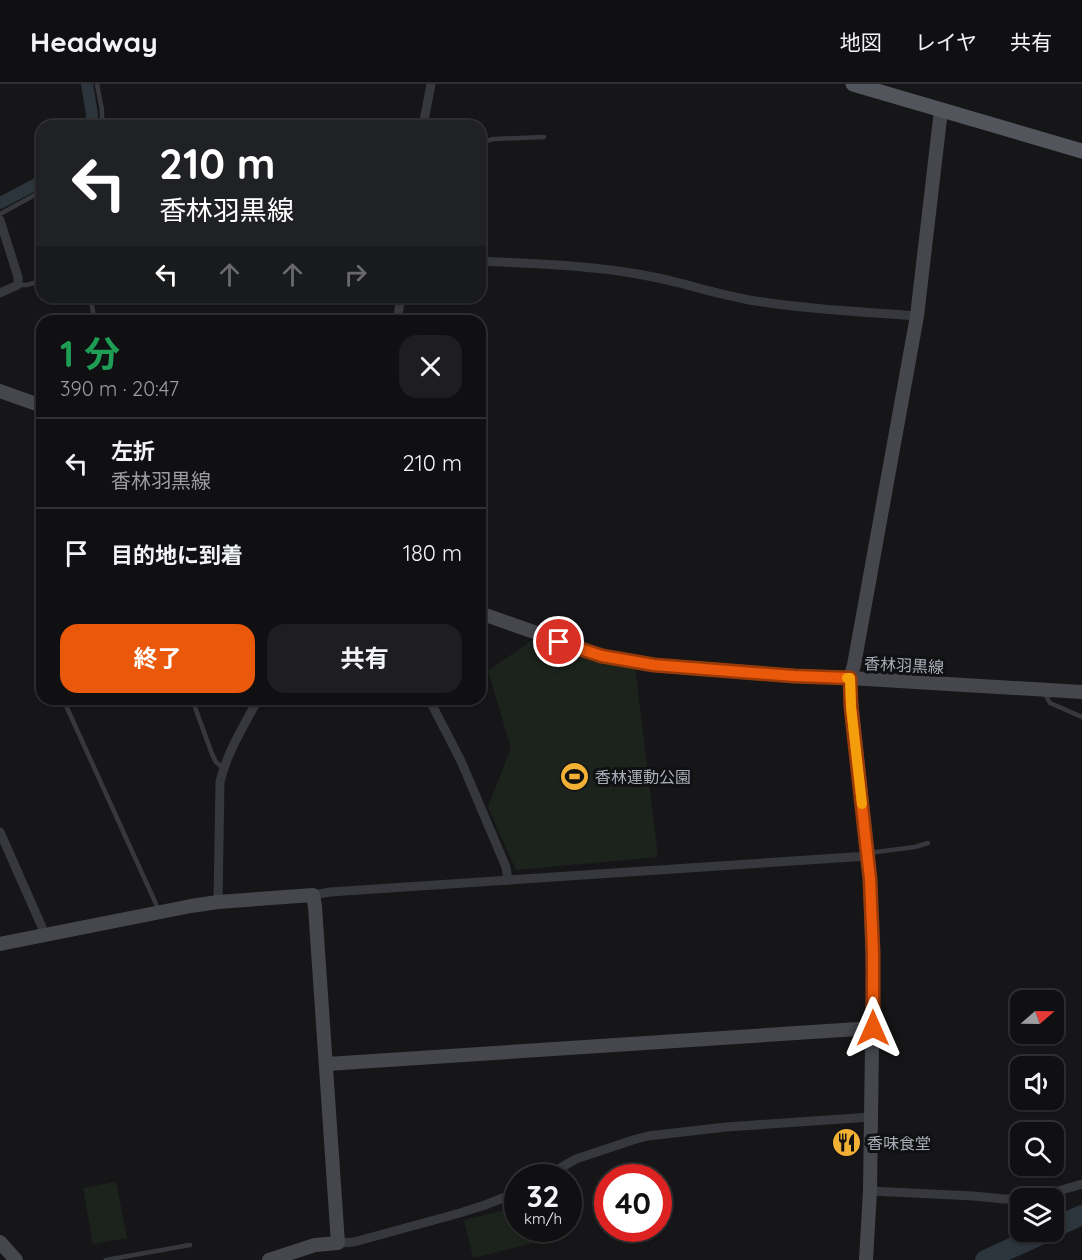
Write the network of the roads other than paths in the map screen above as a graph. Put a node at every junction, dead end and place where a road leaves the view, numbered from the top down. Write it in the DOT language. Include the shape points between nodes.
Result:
graph roads {
  1 [pos="98,84"];
  2 [pos="431,84"];
  3 [pos="853,84"];
  4 [pos="940,110"];
  5 [pos="102,120"];
  6 [pos="424,120"];
  7 [pos="544,137"];
  8 [pos="486,142"];
  9 [pos="1082,151"];
  10 [pos="36,193"];
  11 [pos="0,214"];
  12 [pos="0,220"];
  13 [pos="486,261"];
  14 [pos="36,282"];
  15 [pos="18,285"];
  16 [pos="0,293"];
  17 [pos="918,316"];
  18 [pos="0,391"];
  19 [pos="36,404"];
  20 [pos="486,615"];
  21 [pos="850,678"];
  22 [pos="1044,690"];
  23 [pos="1082,692"];
  24 [pos="66,705"];
  25 [pos="194,705"];
  26 [pos="255,705"];
  27 [pos="432,705"];
  28 [pos="1082,717"];
  29 [pos="224,768"];
  30 [pos="0,832"];
  31 [pos="928,843"];
  32 [pos="868,854"];
  33 [pos="508,880"];
  34 [pos="313,895"];
  35 [pos="218,902"];
  36 [pos="158,912"];
  37 [pos="43,935"];
  38 [pos="0,944"];
  39 [pos="873,1028"];
  40 [pos="327,1064"];
  41 [pos="871,1117"];
  42 [pos="567,1164"];
  43 [pos="1082,1184"];
  44 [pos="1064,1189"];
  45 [pos="870,1191"];
  46 [pos="504,1198"];
  47 [pos="1010,1200"];
  48 [pos="0,1242"];
  49 [pos="338,1243"];
  50 [pos="190,1245"];
  51 [pos="16,1260"];
  52 [pos="106,1260"];
  53 [pos="269,1260"];
  54 [pos="866,1260"];
  1 -- 5 [label="lane"];
  2 -- 6 [label="street"];
  3 -- 4 [label="main road"];
  4 -- 9 [label="main road"];
  4 -- 17 [label="street"];
  7 -- 8 [label="lane"];
  10 -- 11 [label="lane"];
  12 -- 15 [label="street"];
  13 -- 17 [label="street" via="616,271 765,303"];
  14 -- 15 [label="lane"];
  15 -- 16 [label="street"];
  17 -- 21 [label="street"];
  18 -- 19 [label="street"];
  20 -- 21 [label="street, 香林羽黒線" via="602,656 636,662"];
  21 -- 22 [label="street, 香林羽黒線"];
  21 -- 32 [label="street"];
  22 -- 23 [label="street, 香林羽黒線"];
  22 -- 28 [label="lane" via="1050,703"];
  24 -- 36 [label="lane"];
  25 -- 29 [label="lane" via="212,754"];
  26 -- 29 [label="street"];
  27 -- 33 [label="street" via="460,761 506,867"];
  29 -- 35 [label="street" via="220,782"];
  30 -- 37 [label="street"];
  31 -- 32 [label="lane"];
  32 -- 33 [label="street"];
  32 -- 39 [label="street"];
  33 -- 34 [label="street"];
  34 -- 35 [label="street"];
  34 -- 40 [label="street"];
  35 -- 36 [label="street"];
  36 -- 37 [label="street"];
  37 -- 38 [label="street"];
  39 -- 40 [label="street"];
  39 -- 41 [label="street"];
  40 -- 49 [label="street"];
  41 -- 42 [label="street" via="648,1136"];
  41 -- 45 [label="street"];
  43 -- 44 [label="street"];
  45 -- 47 [label="street"];
  45 -- 54 [label="street"];
  46 -- 49 [label="street" via="460,1213"];
  48 -- 51 [label="street"];
  49 -- 53 [label="street" via="315,1245"];
  50 -- 52 [label="lane"];
}
